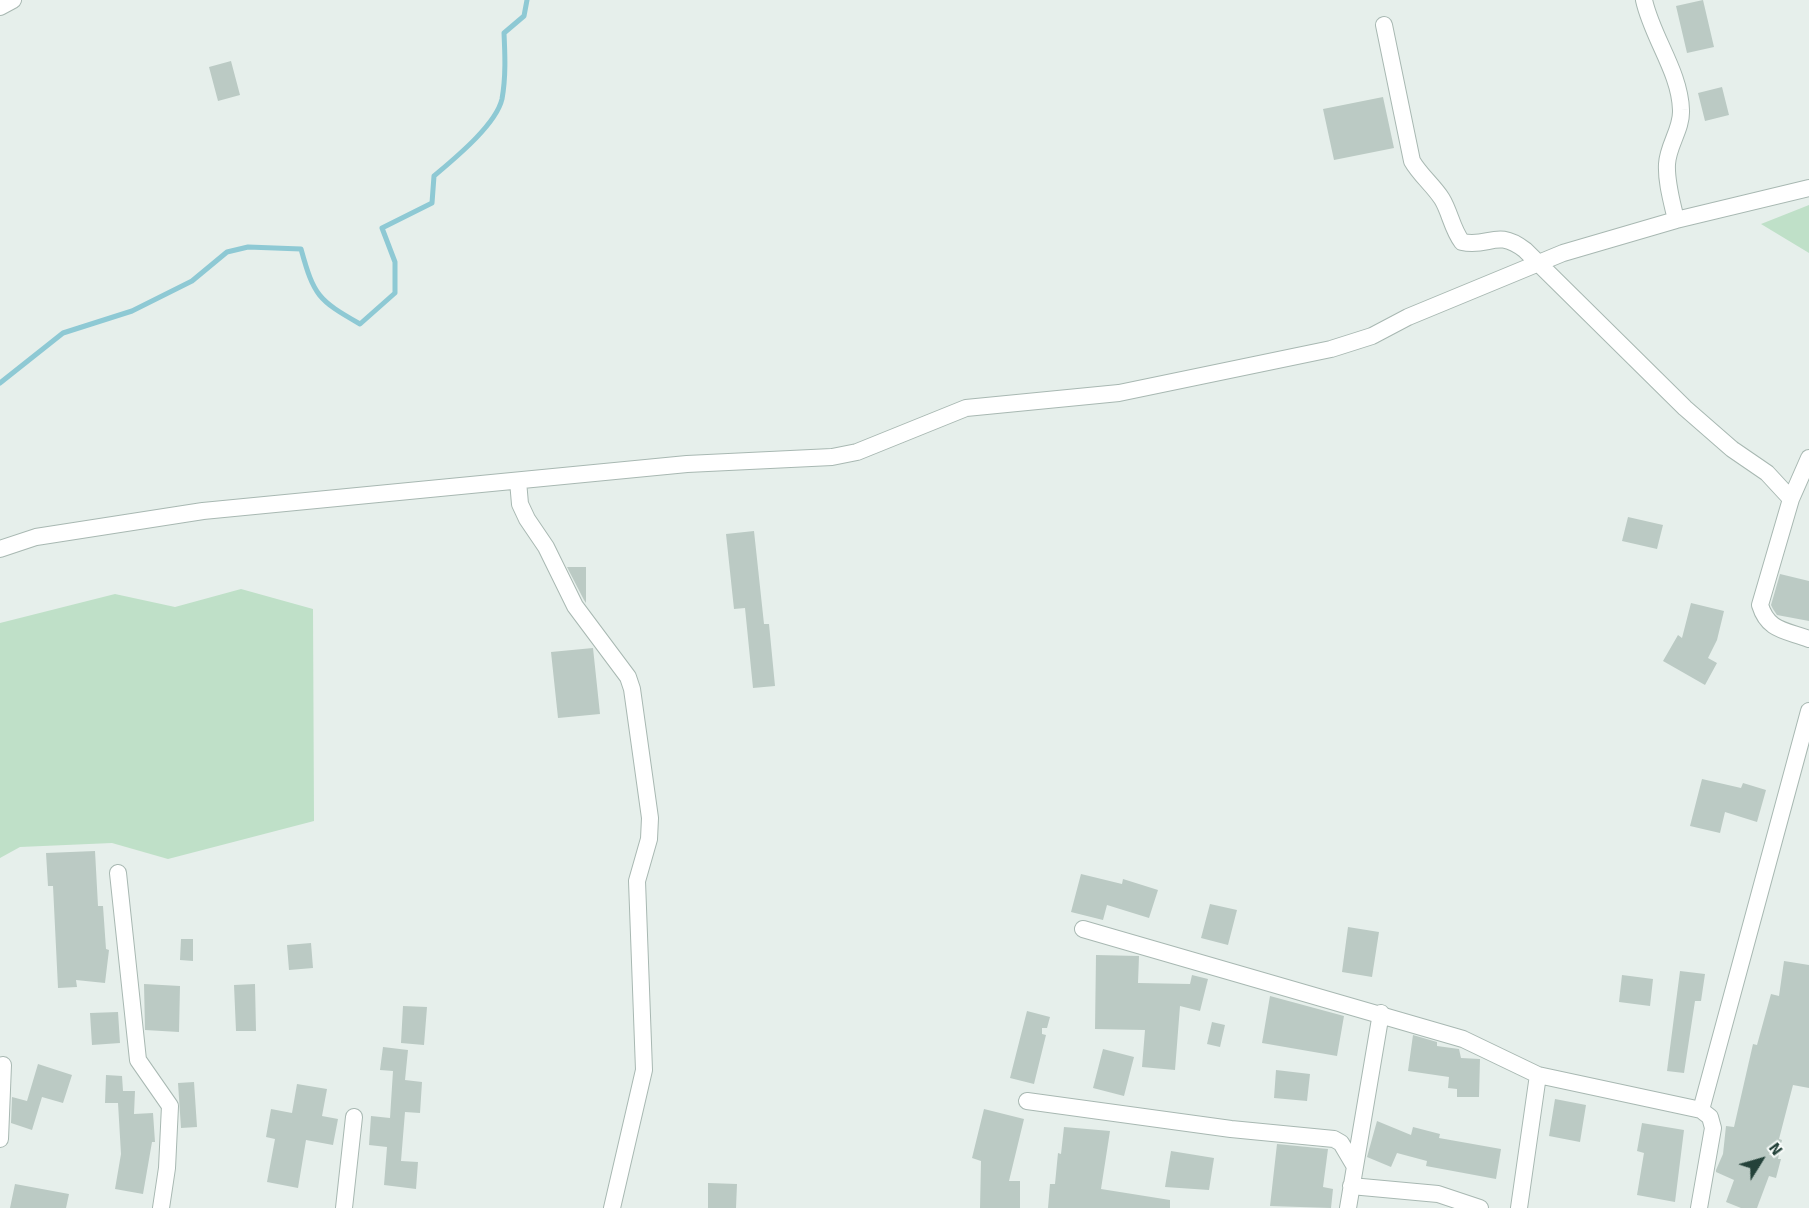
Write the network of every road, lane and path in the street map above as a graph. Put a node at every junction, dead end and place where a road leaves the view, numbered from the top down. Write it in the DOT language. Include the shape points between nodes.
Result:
graph roads {
  1 [pos="13,0"];
  2 [pos="1644,0"];
  3 [pos="0,7"];
  4 [pos="1384,25"];
  5 [pos="1809,188"];
  6 [pos="1676,220"];
  7 [pos="1540,262"];
  8 [pos="1809,458"];
  9 [pos="518,481"];
  10 [pos="1791,499"];
  11 [pos="0,549"];
  12 [pos="1809,639"];
  13 [pos="1809,711"];
  14 [pos="118,873"];
  15 [pos="1083,929"];
  16 [pos="1381,1013"];
  17 [pos="3,1065"];
  18 [pos="1538,1075"];
  19 [pos="1027,1101"];
  20 [pos="1701,1110"];
  21 [pos="354,1117"];
  22 [pos="0,1139"];
  23 [pos="1354,1165"];
  24 [pos="1351,1186"];
  25 [pos="161,1208"];
  26 [pos="344,1208"];
  27 [pos="612,1208"];
  28 [pos="1348,1208"];
  29 [pos="1480,1208"];
  30 [pos="1519,1208"];
  31 [pos="1699,1208"];
  1 -- 3 [label="street"];
  2 -- 6 [label="street" via="1674,79 1681,110 1667,164"];
  4 -- 7 [label="street" via="1412,161 1440,196 1455,232 1462,242 1469,244 1501,238 1513,241"];
  5 -- 6 [label="street"];
  6 -- 7 [label="street"];
  7 -- 9 [label="street" via="1372,336 1331,349 1119,393 966,408 857,452"];
  7 -- 10 [label="street" via="1685,408 1767,473"];
  8 -- 10 [label="street"];
  9 -- 11 [label="street" via="203,511 36,537"];
  9 -- 27 [label="street" via="520,504 575,606 630,683 650,818 649,839 637,881 644,1070"];
  10 -- 12 [label="street" via="1760,605 1771,626"];
  13 -- 20 [label="street"];
  14 -- 25 [label="street" via="138,1060 170,1106 168,1168"];
  15 -- 16 [label="street"];
  16 -- 18 [label="street" via="1463,1039"];
  16 -- 23 [label="street"];
  17 -- 22 [label="street"];
  18 -- 20 [label="street"];
  18 -- 30 [label="street"];
  19 -- 23 [label="street" via="1334,1139 1341,1143"];
  20 -- 31 [label="street" via="1710,1117 1713,1128"];
  21 -- 26 [label="street"];
  23 -- 24 [label="street"];
  24 -- 28 [label="street"];
  24 -- 29 [label="street" via="1438,1194"];
}
